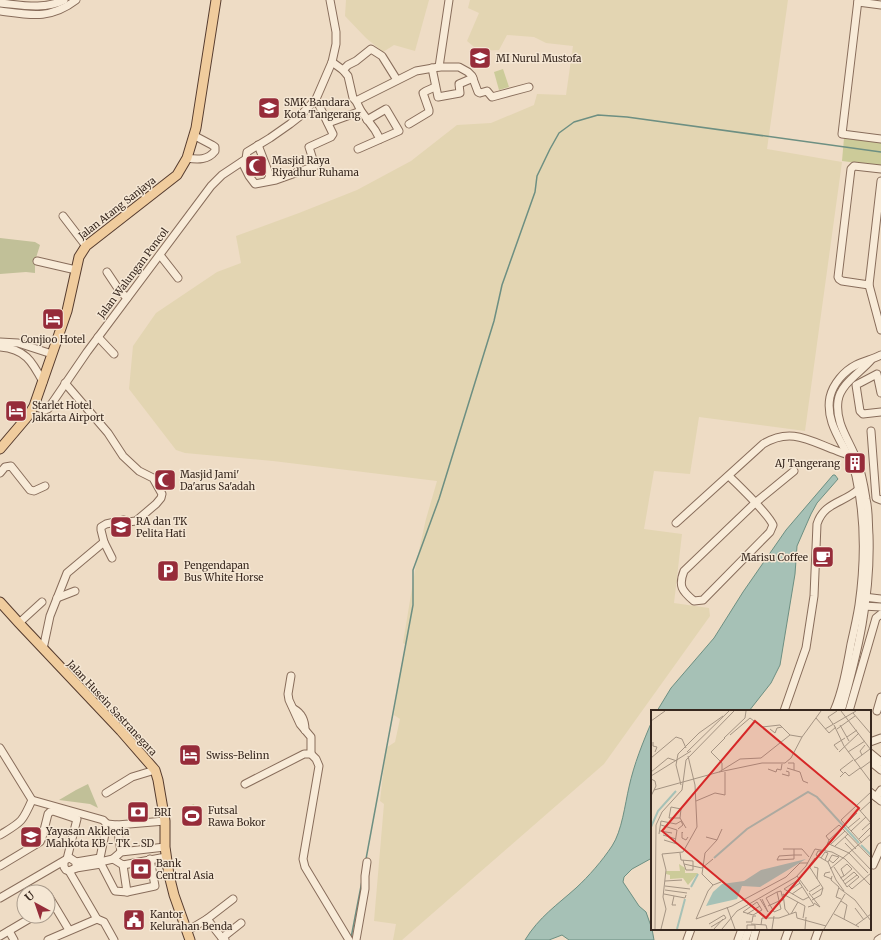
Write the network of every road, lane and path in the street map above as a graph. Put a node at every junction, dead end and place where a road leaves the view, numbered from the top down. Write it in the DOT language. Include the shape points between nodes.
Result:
graph roads {
  1 [pos="64,0"];
  2 [pos="76,0"];
  3 [pos="216,0"];
  4 [pos="330,0"];
  5 [pos="449,0"];
  6 [pos="858,1"];
  7 [pos="0,3"];
  8 [pos="881,5"];
  9 [pos="29,6"];
  10 [pos="0,11"];
  11 [pos="28,15"];
  12 [pos="334,63"];
  13 [pos="435,67"];
  14 [pos="343,70"];
  15 [pos="473,78"];
  16 [pos="397,80"];
  17 [pos="435,87"];
  18 [pos="529,87"];
  19 [pos="317,101"];
  20 [pos="356,101"];
  21 [pos="361,111"];
  22 [pos="367,120"];
  23 [pos="328,124"];
  24 [pos="408,124"];
  25 [pos="195,136"];
  26 [pos="380,139"];
  27 [pos="881,139"];
  28 [pos="258,146"];
  29 [pos="358,150"];
  30 [pos="187,158"];
  31 [pos="244,160"];
  32 [pos="881,169"];
  33 [pos="881,181"];
  34 [pos="267,182"];
  35 [pos="63,216"];
  36 [pos="86,246"];
  37 [pos="160,255"];
  38 [pos="37,261"];
  39 [pos="76,270"];
  40 [pos="107,272"];
  41 [pos="178,278"];
  42 [pos="869,285"];
  43 [pos="125,296"];
  44 [pos="878,306"];
  45 [pos="881,330"];
  46 [pos="98,337"];
  47 [pos="0,342"];
  48 [pos="0,347"];
  49 [pos="52,354"];
  50 [pos="114,354"];
  51 [pos="881,355"];
  52 [pos="43,382"];
  53 [pos="65,383"];
  54 [pos="881,393"];
  55 [pos="40,408"];
  56 [pos="881,412"];
  57 [pos="871,430"];
  58 [pos="0,449"];
  59 [pos="851,455"];
  60 [pos="794,471"];
  61 [pos="0,473"];
  62 [pos="729,476"];
  63 [pos="45,486"];
  64 [pos="859,489"];
  65 [pos="863,499"];
  66 [pos="881,500"];
  67 [pos="755,503"];
  68 [pos="676,523"];
  69 [pos="818,531"];
  70 [pos="104,542"];
  71 [pos="112,558"];
  72 [pos="75,591"];
  73 [pos="863,596"];
  74 [pos="57,598"];
  75 [pos="881,599"];
  76 [pos="0,602"];
  77 [pos="42,602"];
  78 [pos="862,606"];
  79 [pos="881,607"];
  80 [pos="881,614"];
  81 [pos="19,623"];
  82 [pos="43,649"];
  83 [pos="291,676"];
  84 [pos="881,697"];
  85 [pos="784,710"];
  86 [pos="834,710"];
  87 [pos="841,710"];
  88 [pos="849,710"];
  89 [pos="876,711"];
  90 [pos="881,738"];
  91 [pos="871,742"];
  92 [pos="0,748"];
  93 [pos="311,754"];
  94 [pos="871,754"];
  95 [pos="871,762"];
  96 [pos="881,762"];
  97 [pos="154,770"];
  98 [pos="881,770"];
  99 [pos="245,784"];
  100 [pos="881,790"];
  101 [pos="106,793"];
  102 [pos="875,796"];
  103 [pos="32,800"];
  104 [pos="165,821"];
  105 [pos="107,824"];
  106 [pos="117,825"];
  107 [pos="0,835"];
  108 [pos="165,847"];
  109 [pos="881,847"];
  110 [pos="121,852"];
  111 [pos="166,857"];
  112 [pos="113,859"];
  113 [pos="150,859"];
  114 [pos="100,861"];
  115 [pos="367,862"];
  116 [pos="123,864"];
  117 [pos="69,865"];
  118 [pos="872,865"];
  119 [pos="0,866"];
  120 [pos="881,868"];
  121 [pos="127,892"];
  122 [pos="0,898"];
  123 [pos="233,899"];
  124 [pos="0,903"];
  125 [pos="56,913"];
  126 [pos="97,918"];
  127 [pos="207,919"];
  128 [pos="241,923"];
  129 [pos="21,924"];
  130 [pos="69,930"];
  131 [pos="691,930"];
  132 [pos="742,930"];
  133 [pos="749,930"];
  134 [pos="756,930"];
  135 [pos="789,930"];
  136 [pos="819,930"];
  137 [pos="9,931"];
  138 [pos="187,931"];
  139 [pos="0,936"];
  140 [pos="347,937"];
  141 [pos="881,938"];
  142 [pos="223,939"];
  143 [pos="14,940"];
  144 [pos="48,940"];
  145 [pos="114,940"];
  146 [pos="190,940"];
  147 [pos="356,940"];
  148 [pos="687,940"];
  149 [pos="738,940"];
  150 [pos="745,940"];
  151 [pos="752,940"];
  152 [pos="785,940"];
  153 [pos="815,940"];
  154 [pos="878,940"];
  1 -- 9 [label="street" via="46,6"];
  2 -- 11 [label="street" via="66,8 48,14"];
  3 -- 25 [label="main road, Jalan Atang Sanjaya"];
  4 -- 12 [label="street, Jalan Walungan Poncol" via="336,32"];
  5 -- 13 [label="street"];
  6 -- 8 [label="street"];
  6 -- 27 [label="street" via="842,134"];
  7 -- 9 [label="street"];
  9 -- 11 [label="street"];
  10 -- 11 [label="street"];
  12 -- 14 [label="street"];
  12 -- 19 [label="street, Jalan Walungan Poncol"];
  13 -- 15 [label="street" via="461,68"];
  13 -- 16 [label="street" via="416,71"];
  13 -- 17 [label="street"];
  14 -- 16 [label="street" via="371,49 382,56"];
  14 -- 20 [label="street" via="348,76"];
  15 -- 17 [label="street" via="459,84 460,93 437,96"];
  15 -- 18 [label="street" via="478,92 487,91 492,97"];
  16 -- 20 [label="street"];
  17 -- 24 [label="street" via="423,93 429,112"];
  19 -- 23 [label="street"];
  19 -- 28 [label="street, Jalan Walungan Poncol"];
  20 -- 21 [label="street"];
  21 -- 22 [label="street"];
  21 -- 23 [label="street"];
  22 -- 26 [label="street"];
  22 -- 26 [label="street" via="387,110 399,130"];
  23 -- 34 [label="street" via="333,135 309,147 315,166"];
  25 -- 30 [label="main road, Jalan Atang Sanjaya"];
  25 -- 30 [label="street" via="215,147 215,151 205,158"];
  26 -- 29 [label="street"];
  28 -- 31 [label="street, Jalan Walungan Poncol"];
  28 -- 34 [label="street" via="270,176"];
  30 -- 36 [label="main road, Jalan Atang Sanjaya" via="177,175"];
  31 -- 34 [label="street" via="253,183"];
  31 -- 37 [label="street, Jalan Walungan Poncol" via="216,180"];
  32 -- 42 [label="street" via="854,166 851,169 838,277 842,281"];
  33 -- 42 [label="street"];
  35 -- 36 [label="street"];
  36 -- 39 [label="main road, Jalan Atang Sanjaya" via="79,257"];
  37 -- 41 [label="street"];
  37 -- 46 [label="street, Jalan Walungan Poncol"];
  38 -- 39 [label="street"];
  39 -- 49 [label="main road, Jalan Atang Sanjaya" via="65,317"];
  40 -- 43 [label="street"];
  42 -- 44 [label="street"];
  44 -- 45 [label="street"];
  46 -- 50 [label="street"];
  46 -- 53 [label="street, Jalan Walungan Poncol"];
  47 -- 49 [label="street" via="18,343"];
  48 -- 52 [label="street" via="22,353 34,365"];
  49 -- 52 [label="main road, Jalan Atang Sanjaya"];
  51 -- 59 [label="street" via="856,364 846,371 835,384 830,397 830,420"];
  52 -- 55 [label="main road, Jalan Atang Sanjaya"];
  53 -- 55 [label="street, Jalan Walungan Poncol" via="48,408"];
  53 -- 70 [label="street" via="108,433 123,456 139,471 153,478 162,492 161,498 152,509 136,521 124,520 102,525"];
  54 -- 56 [label="street" via="877,374 856,385 861,413"];
  55 -- 58 [label="main road, Jalan Atang Sanjaya" via="28,416"];
  57 -- 66 [label="street" via="876,498"];
  59 -- 62 [label="street" via="805,438 782,435 764,444"];
  59 -- 64 [label="street"];
  59 -- 65 [label="street" via="860,469"];
  60 -- 67 [label="street"];
  61 -- 63 [label="street" via="5,467 11,466 30,490"];
  62 -- 67 [label="street"];
  62 -- 68 [label="street"];
  64 -- 65 [label="street"];
  64 -- 69 [label="street" via="824,511 817,524"];
  65 -- 69 [label="street" via="846,502 834,508 827,514"];
  65 -- 73 [label="street" via="868,508 870,560"];
  67 -- 67 [label="street" via="771,521 770,532 703,600 694,601 686,595 682,587 684,571"];
  69 -- 85 [label="street" via="814,596 806,648"];
  70 -- 71 [label="street"];
  70 -- 74 [label="street" via="68,571"];
  72 -- 74 [label="street"];
  73 -- 75 [label="street"];
  73 -- 78 [label="street"];
  74 -- 82 [label="street"];
  76 -- 81 [label="main road, Jalan Husein Sastranegara"];
  77 -- 81 [label="street"];
  78 -- 79 [label="street"];
  78 -- 86 [label="street"];
  78 -- 87 [label="street" via="854,665"];
  80 -- 88 [label="street" via="876,618"];
  81 -- 82 [label="main road, Jalan Husein Sastranegara"];
  82 -- 97 [label="main road, Jalan Husein Sastranegara" via="121,731"];
  83 -- 93 [label="street" via="289,700 305,722 305,730 311,737"];
  84 -- 89 [label="street"];
  90 -- 91 [label="street"];
  92 -- 103 [label="street"];
  93 -- 99 [label="street" via="304,754"];
  93 -- 140 [label="street" via="319,766 303,859 305,867"];
  94 -- 96 [label="street"];
  95 -- 98 [label="street"];
  97 -- 101 [label="street" via="132,777"];
  97 -- 104 [label="main road, Jalan Husein Sastranegara"];
  100 -- 102 [label="street"];
  103 -- 105 [label="street" via="102,820"];
  103 -- 107 [label="street" via="20,823"];
  104 -- 106 [label="street"];
  104 -- 108 [label="main road, Jalan Husein Sastranegara"];
  105 -- 106 [label="street"];
  105 -- 114 [label="street"];
  106 -- 110 [label="street"];
  108 -- 110 [label="street"];
  108 -- 111 [label="main road, Jalan Husein Sastranegara"];
  109 -- 118 [label="street"];
  110 -- 112 [label="street"];
  111 -- 113 [label="street"];
  111 -- 138 [label="main road, Jalan Husein Sastranegara" via="172,888"];
  112 -- 114 [label="street"];
  112 -- 116 [label="street"];
  113 -- 116 [label="street"];
  113 -- 121 [label="street" via="154,886"];
  114 -- 117 [label="street"];
  114 -- 121 [label="street" via="115,891"];
  115 -- 147 [label="street"];
  116 -- 121 [label="street"];
  117 -- 119 [label="street" via="77,819 50,812 40,842"];
  117 -- 122 [label="street"];
  117 -- 124 [label="street"];
  117 -- 126 [label="street"];
  118 -- 120 [label="street"];
  123 -- 127 [label="street"];
  125 -- 130 [label="street"];
  126 -- 130 [label="street"];
  126 -- 145 [label="street" via="104,922"];
  127 -- 138 [label="street"];
  127 -- 142 [label="street"];
  128 -- 142 [label="street"];
  129 -- 137 [label="street"];
  130 -- 144 [label="street"];
  131 -- 148 [label="street"];
  132 -- 149 [label="street"];
  133 -- 150 [label="street"];
  134 -- 151 [label="street"];
  135 -- 152 [label="street"];
  136 -- 153 [label="street"];
  137 -- 139 [label="street"];
  137 -- 143 [label="street"];
  138 -- 146 [label="main road, Jalan Husein Sastranegara"];
  141 -- 154 [label="street"];
}
